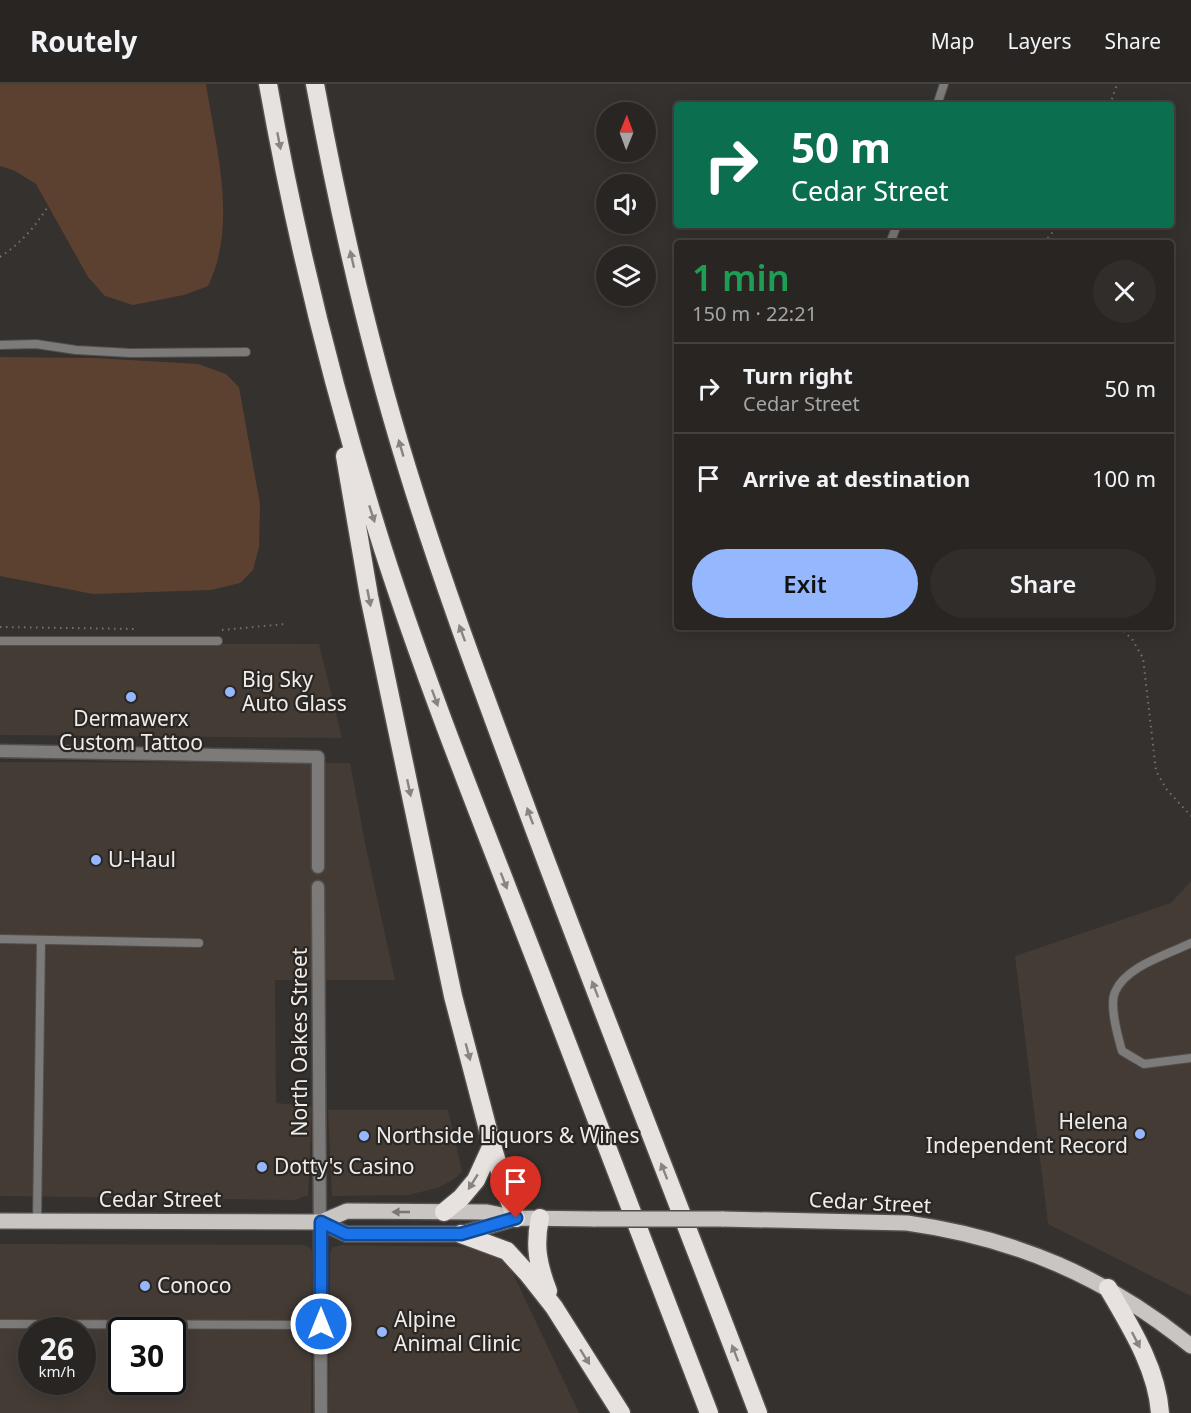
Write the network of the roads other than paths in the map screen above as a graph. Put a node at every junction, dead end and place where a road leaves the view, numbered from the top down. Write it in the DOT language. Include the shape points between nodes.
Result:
graph roads {
  1 [pos="268,84"];
  2 [pos="315,84"];
  3 [pos="944,84"];
  4 [pos="938,102"];
  5 [pos="0,345"];
  6 [pos="246,352"];
  7 [pos="328,354"];
  8 [pos="0,641"];
  9 [pos="218,641"];
  10 [pos="0,751"];
  11 [pos="318,867"];
  12 [pos="318,887"];
  13 [pos="0,939"];
  14 [pos="41,940"];
  15 [pos="199,943"];
  16 [pos="1191,943"];
  17 [pos="1191,1058"];
  18 [pos="492,1145"];
  19 [pos="444,1212"];
  20 [pos="516,1218"];
  21 [pos="540,1218"];
  22 [pos="0,1221"];
  23 [pos="37,1221"];
  24 [pos="321,1222"];
  25 [pos="461,1234"];
  26 [pos="1108,1288"];
  27 [pos="554,1307"];
  28 [pos="0,1324"];
  29 [pos="321,1324"];
  30 [pos="1191,1346"];
  31 [pos="761,1411"];
  32 [pos="321,1413"];
  33 [pos="621,1413"];
  34 [pos="709,1413"];
  35 [pos="1160,1413"];
  1 -- 7 [label="highway, one-way"];
  31 -- 2 [label="highway, one-way" via="574,936 443,581 379,369"];
  3 -- 4 [label="lane"];
  5 -- 6 [label="lane" via="36,344 131,353"];
  7 -- 18 [label="highway, one-way" via="369,596 453,996"];
  7 -- 34 [label="highway, one-way" via="372,512 435,697"];
  8 -- 9 [label="lane"];
  10 -- 11 [label="street" via="318,757"];
  12 -- 24 [label="street, North Oakes Street"];
  13 -- 14 [label="lane"];
  14 -- 15 [label="lane"];
  14 -- 23 [label="lane"];
  16 -- 17 [label="lane" via="1131,971 1114,993 1114,1020 1122,1052 1144,1064"];
  18 -- 19 [label="highway, one-way" via="476,1180"];
  18 -- 20 [label="highway"];
  19 -- 20 [label="main road, Cedar Street" via="487,1212"];
  19 -- 24 [label="main road, Cedar Street, one-way" via="347,1212"];
  20 -- 21 [label="main road, Cedar Street"];
  20 -- 25 [label="main road, Cedar Street"];
  21 -- 26 [label="main road, Cedar Street, bridge" via="878,1221 933,1227 1028,1251"];
  21 -- 27 [label="highway" via="537,1255"];
  22 -- 23 [label="main road, Cedar Street"];
  23 -- 24 [label="main road, Cedar Street"];
  24 -- 25 [label="main road, Cedar Street" via="346,1234"];
  24 -- 29 [label="street, North Oakes Street"];
  25 -- 27 [label="highway" via="507,1251"];
  26 -- 30 [label="main road, Cedar Street" via="1154,1316"];
  26 -- 35 [label="highway, one-way" via="1142,1351"];
  27 -- 33 [label="highway, one-way"];
  28 -- 29 [label="lane"];
  29 -- 32 [label="street, North Oakes Street"];
}
